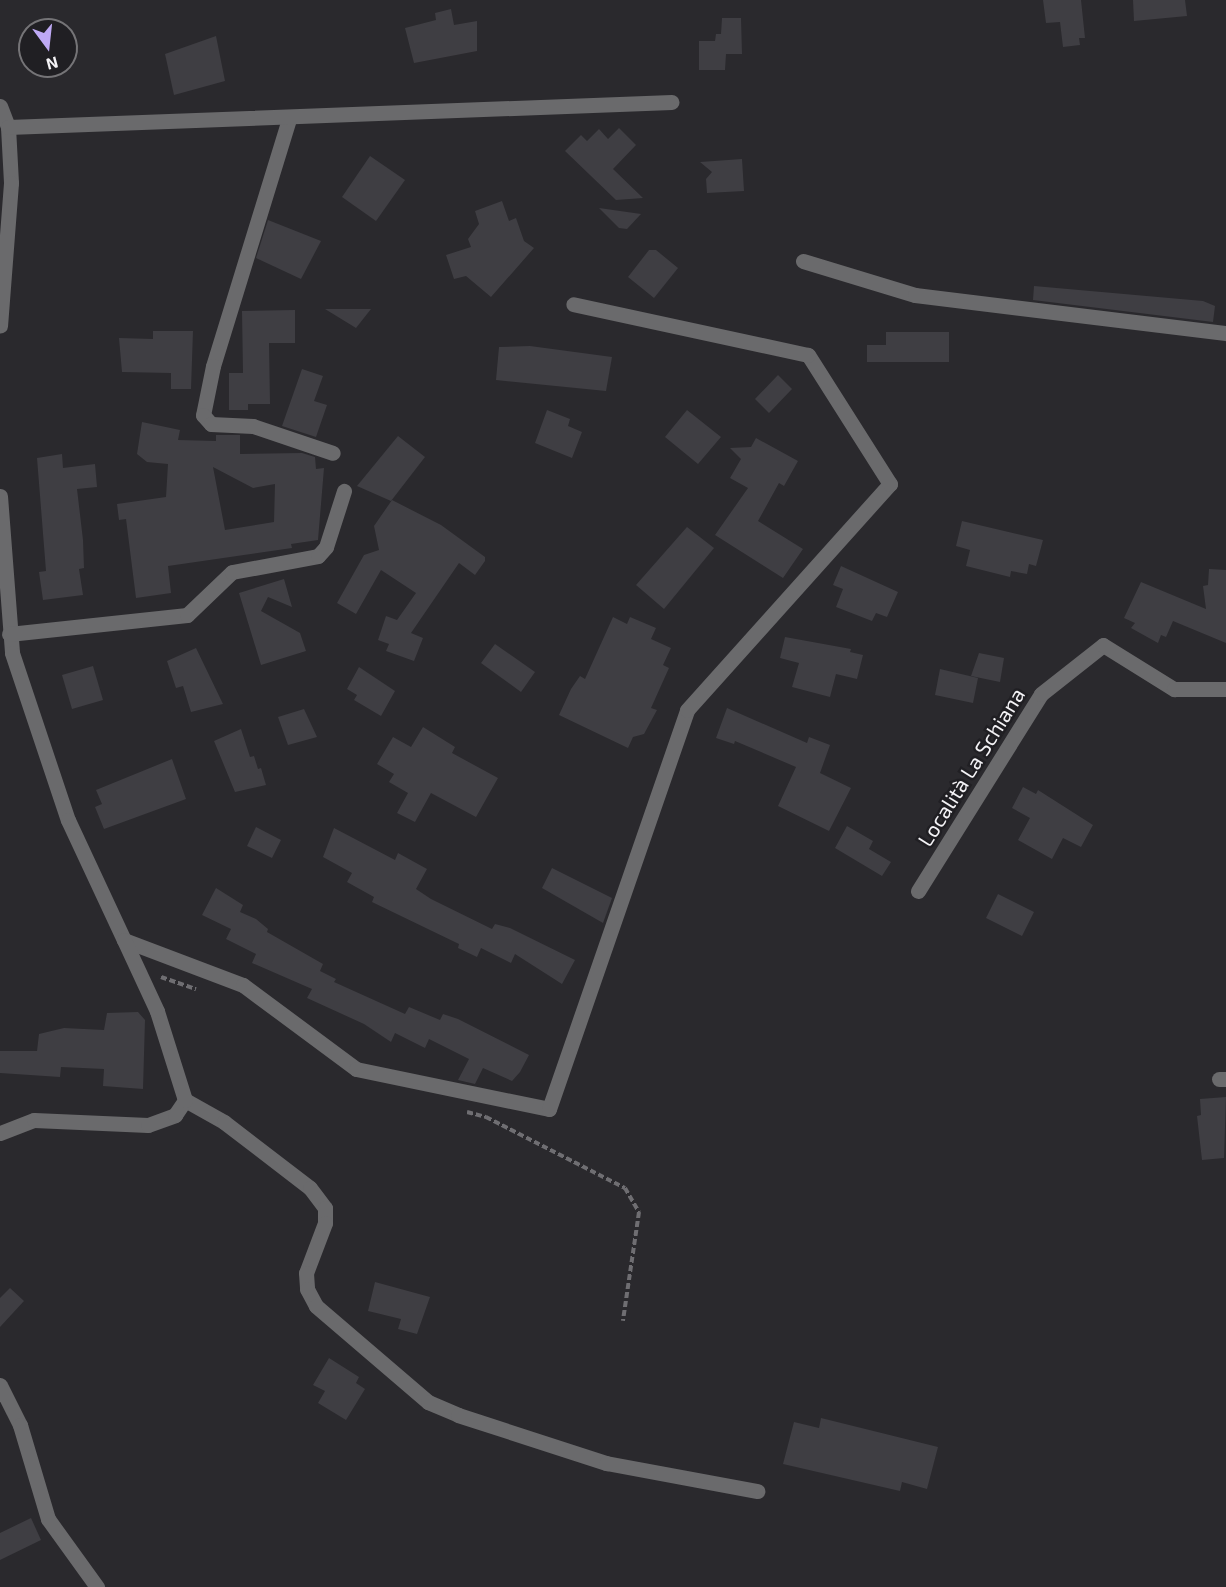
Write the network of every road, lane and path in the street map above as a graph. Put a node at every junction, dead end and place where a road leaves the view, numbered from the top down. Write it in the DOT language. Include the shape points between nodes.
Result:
graph roads {
  1 [pos="672,102"];
  2 [pos="0,106"];
  3 [pos="289,119"];
  4 [pos="8,127"];
  5 [pos="803,261"];
  6 [pos="573,304"];
  7 [pos="0,326"];
  8 [pos="1226,333"];
  9 [pos="333,453"];
  10 [pos="344,491"];
  11 [pos="0,496"];
  12 [pos="9,634"];
  13 [pos="1226,689"];
  14 [pos="918,891"];
  15 [pos="124,940"];
  16 [pos="137,969"];
  17 [pos="203,991"];
  18 [pos="186,1100"];
  19 [pos="464,1112"];
  20 [pos="0,1133"];
  21 [pos="623,1321"];
  22 [pos="0,1385"];
  23 [pos="757,1491"];
  24 [pos="96,1587"];
  1 -- 3 [label="street"];
  2 -- 4 [label="street"];
  3 -- 4 [label="street"];
  3 -- 9 [label="street" via="213,366 203,415 211,424 253,426"];
  4 -- 7 [label="street" via="11,183"];
  5 -- 8 [label="street" via="915,295"];
  6 -- 15 [label="street" via="808,355 890,484 687,710 549,1109 356,1069 243,985"];
  10 -- 12 [label="street" via="326,547 318,556 232,572 187,615"];
  11 -- 12 [label="street"];
  12 -- 15 [label="street" via="68,820"];
  13 -- 14 [label="street, Località La Schiana" via="1174,688 1103,645 1041,694"];
  15 -- 16 [label="street"];
  16 -- 17 [label="path"];
  16 -- 18 [label="street" via="157,1011"];
  18 -- 20 [label="street" via="175,1115 148,1125 34,1120"];
  18 -- 23 [label="street" via="224,1122 310,1188 325,1208 325,1223 306,1273 307,1289 316,1306 428,1402 458,1416 606,1463"];
  19 -- 21 [label="path" via="486,1117 625,1188 639,1212"];
  22 -- 24 [label="street" via="20,1425 48,1519"];
}
